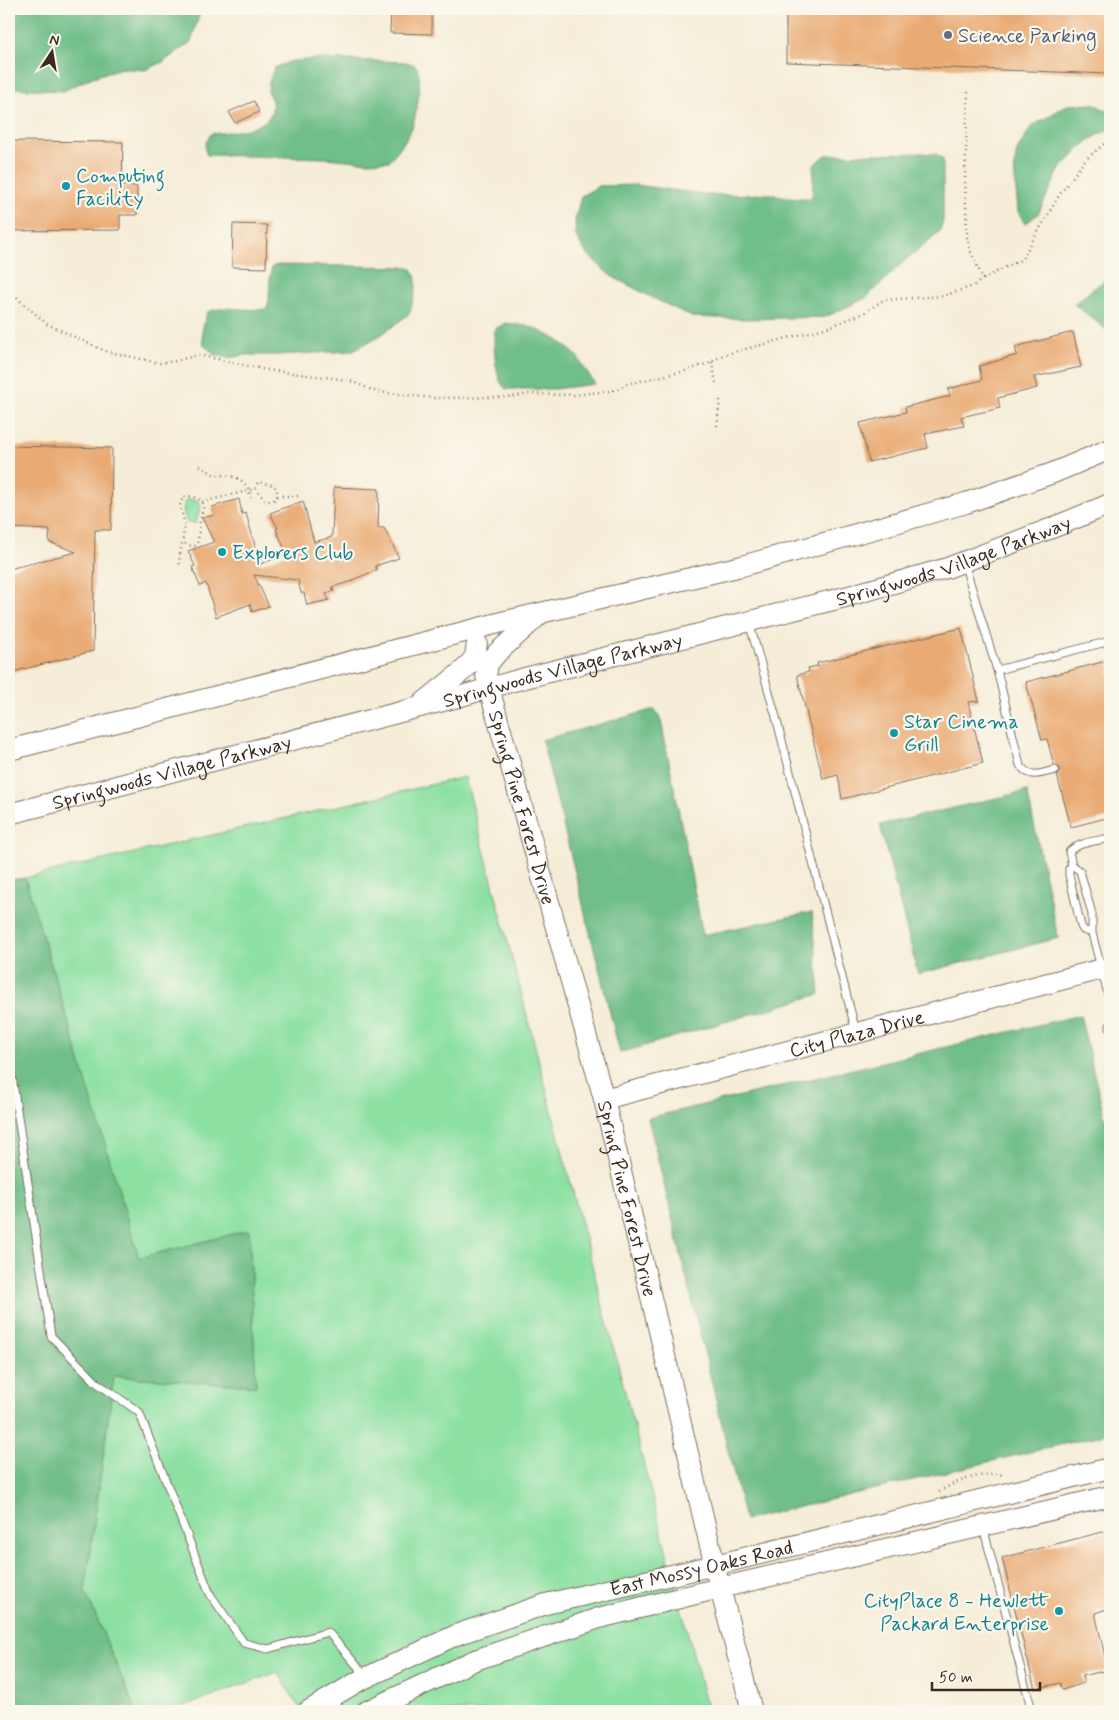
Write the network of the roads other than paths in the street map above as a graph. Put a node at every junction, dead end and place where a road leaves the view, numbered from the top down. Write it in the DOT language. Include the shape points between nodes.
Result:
graph roads {
  1 [pos="1110,449"];
  2 [pos="1110,504"];
  3 [pos="964,562"];
  4 [pos="541,613"];
  5 [pos="749,622"];
  6 [pos="1110,641"];
  7 [pos="477,643"];
  8 [pos="997,670"];
  9 [pos="487,682"];
  10 [pos="417,707"];
  11 [pos="9,750"];
  12 [pos="1055,770"];
  13 [pos="9,814"];
  14 [pos="1110,838"];
  15 [pos="1072,865"];
  16 [pos="1092,933"];
  17 [pos="1106,969"];
  18 [pos="1110,1002"];
  19 [pos="857,1033"];
  20 [pos="9,1057"];
  21 [pos="604,1099"];
  22 [pos="1110,1468"];
  23 [pos="1110,1496"];
  24 [pos="976,1502"];
  25 [pos="983,1527"];
  26 [pos="715,1565"];
  27 [pos="720,1588"];
  28 [pos="367,1677"];
  29 [pos="374,1708"];
  30 [pos="308,1711"];
  31 [pos="752,1711"];
  32 [pos="1032,1711"];
  1 -- 4 [label="street" via="1053,473 957,506 742,566"];
  2 -- 3 [label="street, Springwoods Village Parkway"];
  3 -- 5 [label="street, Springwoods Village Parkway"];
  3 -- 8 [label="lane"];
  4 -- 9 [label="street" via="488,664"];
  4 -- 11 [label="street"];
  5 -- 9 [label="street, Springwoods Village Parkway"];
  5 -- 19 [label="lane"];
  6 -- 8 [label="lane"];
  7 -- 10 [label="street" via="475,657 465,669"];
  8 -- 12 [label="lane" via="1020,765 1025,772 1034,775"];
  9 -- 10 [label="street, Springwoods Village Parkway"];
  9 -- 21 [label="street, Spring Pine Forest Drive"];
  10 -- 13 [label="street, Springwoods Village Parkway"];
  14 -- 15 [label="lane" via="1072,849 1069,852"];
  15 -- 16 [label="lane" via="1080,871 1092,914"];
  15 -- 16 [label="lane" via="1069,875 1080,926"];
  16 -- 17 [label="lane"];
  17 -- 18 [label="lane"];
  17 -- 19 [label="street, City Plaza Drive"];
  19 -- 21 [label="street, City Plaza Drive"];
  20 -- 28 [label="lane" via="51,1336 98,1384 139,1412 210,1594 244,1643 268,1649 328,1632"];
  21 -- 26 [label="street, Spring Pine Forest Drive"];
  22 -- 24 [label="street, East Mossy Oaks Road"];
  23 -- 25 [label="street, East Mossy Oaks Road"];
  24 -- 25 [label="street"];
  24 -- 26 [label="street, East Mossy Oaks Road"];
  25 -- 27 [label="street, East Mossy Oaks Road"];
  25 -- 32 [label="lane"];
  26 -- 27 [label="street, Spring Pine Forest Drive"];
  26 -- 28 [label="street, East Mossy Oaks Road" via="546,1604 456,1635"];
  27 -- 29 [label="street, East Mossy Oaks Road" via="599,1618 475,1660"];
  27 -- 31 [label="street, Spring Pine Forest Drive"];
  28 -- 29 [label="street"];
  28 -- 30 [label="street, East Mossy Oaks Road"];
}
